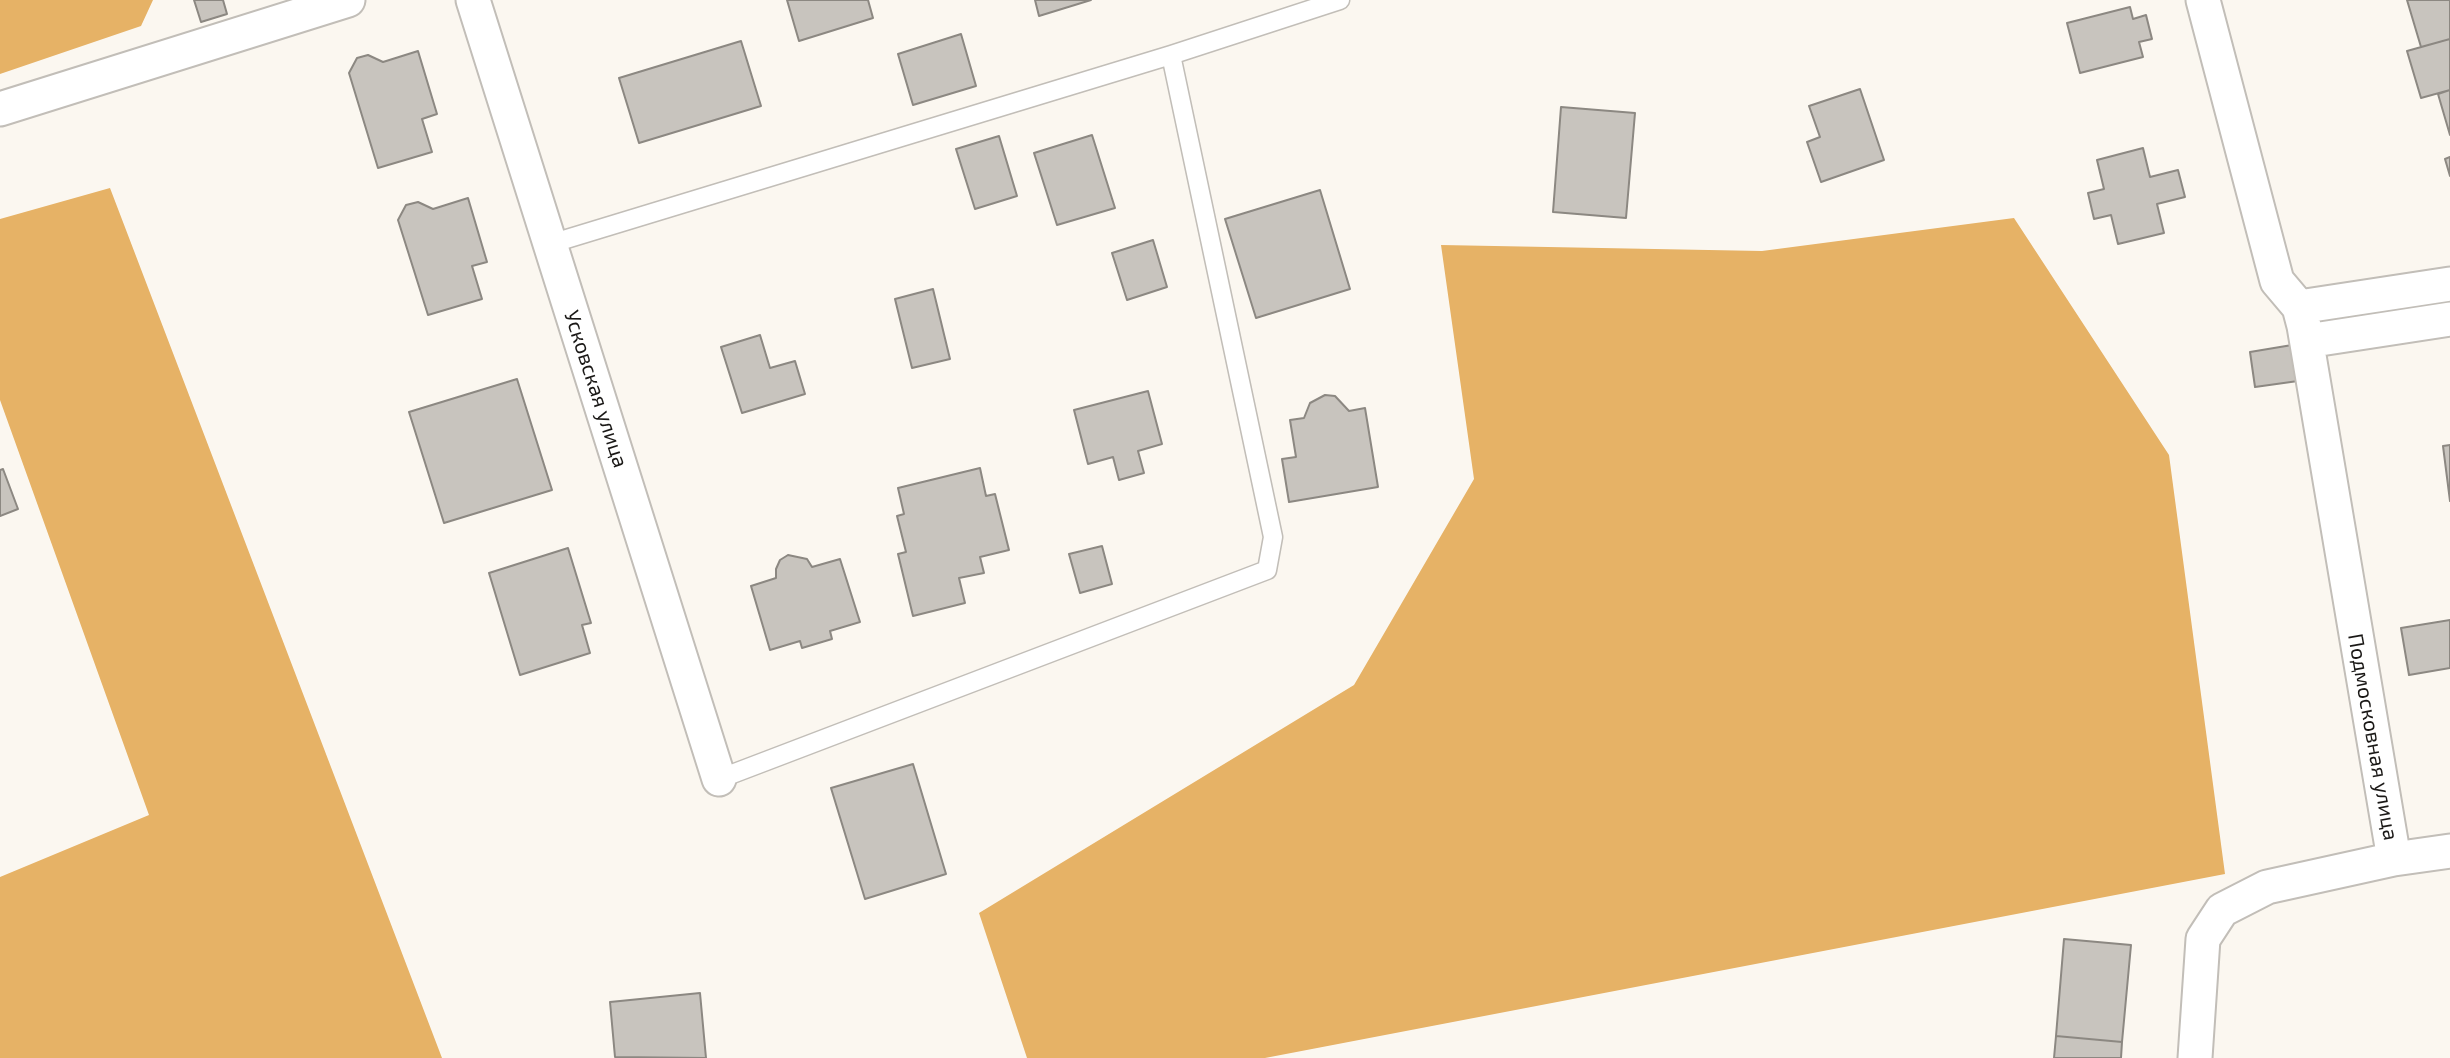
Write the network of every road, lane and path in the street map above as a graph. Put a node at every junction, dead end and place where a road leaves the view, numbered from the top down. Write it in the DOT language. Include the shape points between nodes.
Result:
graph roads {
  1 [pos="348,0"];
  2 [pos="473,0"];
  3 [pos="1340,0"];
  4 [pos="2203,0"];
  5 [pos="1171,55"];
  6 [pos="0,109"];
  7 [pos="550,244"];
  8 [pos="2450,284"];
  9 [pos="2450,319"];
  10 [pos="2303,325"];
  11 [pos="719,779"];
  12 [pos="2450,851"];
  13 [pos="2394,859"];
  14 [pos="2195,1058"];
  1 -- 6 [label="street"];
  2 -- 7 [label="street, Усковская улица"];
  3 -- 5 [label="lane"];
  4 -- 10 [label="street" via="2277,282"];
  5 -- 7 [label="lane"];
  5 -- 11 [label="lane" via="1273,537 1267,570"];
  7 -- 11 [label="street, Усковская улица"];
  8 -- 10 [label="street"];
  9 -- 10 [label="street"];
  10 -- 13 [label="street, Подмосковная улица"];
  12 -- 13 [label="street"];
  13 -- 14 [label="street, Подмосковная улица" via="2267,887 2222,910 2203,939"];
}
